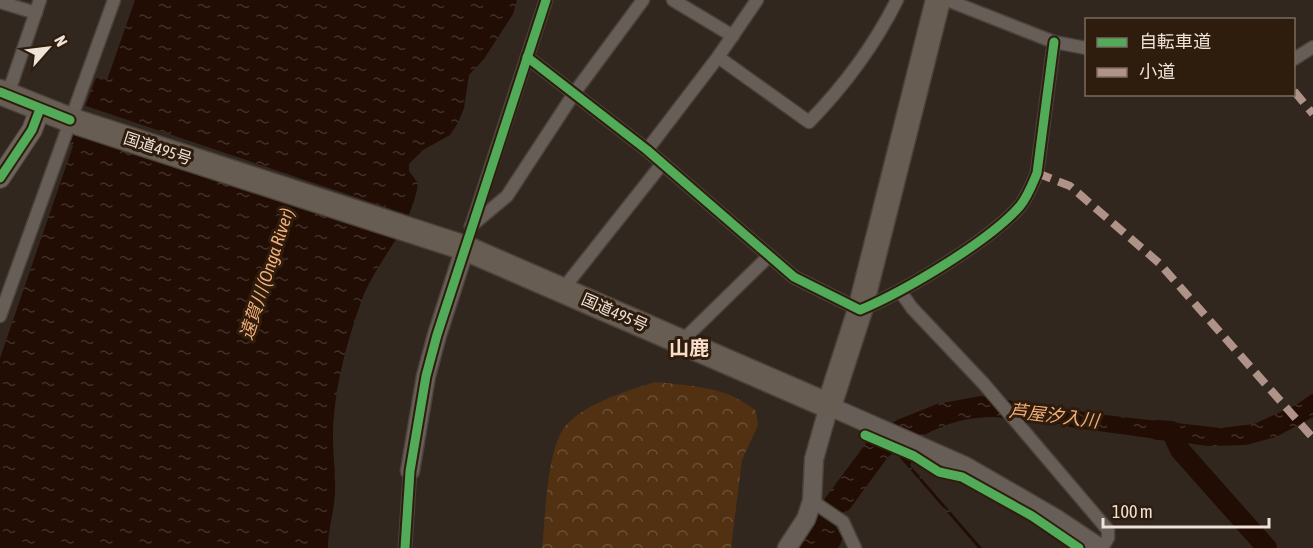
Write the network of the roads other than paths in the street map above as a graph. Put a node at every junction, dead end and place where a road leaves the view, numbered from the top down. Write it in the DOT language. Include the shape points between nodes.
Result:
graph roads {
  1 [pos="40,0"];
  2 [pos="114,0"];
  3 [pos="546,0"];
  4 [pos="643,0"];
  5 [pos="673,0"];
  6 [pos="757,0"];
  7 [pos="897,0"];
  8 [pos="938,0"];
  9 [pos="947,0"];
  10 [pos="0,2"];
  11 [pos="36,13"];
  12 [pos="733,36"];
  13 [pos="1054,42"];
  14 [pos="1313,47"];
  15 [pos="1085,48"];
  16 [pos="527,57"];
  17 [pos="718,57"];
  18 [pos="1295,58"];
  19 [pos="575,92"];
  20 [pos="4,93"];
  21 [pos="40,109"];
  22 [pos="70,120"];
  23 [pos="647,150"];
  24 [pos="662,164"];
  25 [pos="0,178"];
  26 [pos="468,237"];
  27 [pos="770,256"];
  28 [pos="563,289"];
  29 [pos="900,291"];
  30 [pos="860,310"];
  31 [pos="0,316"];
  32 [pos="682,341"];
  33 [pos="829,406"];
  34 [pos="410,471"];
  35 [pos="813,503"];
  36 [pos="405,548"];
  37 [pos="787,548"];
  38 [pos="855,548"];
  39 [pos="1101,548"];
  1 -- 11 [label="street"];
  2 -- 22 [label="street"];
  3 -- 16 [label="street"];
  4 -- 19 [label="street"];
  5 -- 12 [label="street"];
  6 -- 12 [label="street"];
  7 -- 17 [label="street" via="879,36 837,93 809,122"];
  8 -- 30 [label="highway"];
  9 -- 13 [label="street"];
  10 -- 11 [label="street"];
  11 -- 20 [label="street"];
  12 -- 17 [label="street"];
  13 -- 15 [label="street"];
  13 -- 29 [label="street" via="1037,173 1031,190 1019,207 984,236"];
  14 -- 18 [label="street"];
  16 -- 19 [label="street"];
  16 -- 26 [label="street"];
  17 -- 23 [label="street"];
  19 -- 23 [label="street"];
  19 -- 26 [label="street" via="507,196"];
  20 -- 21 [label="highway, 国道495号"];
  21 -- 22 [label="highway, 国道495号"];
  21 -- 25 [label="main road" via="32,130"];
  22 -- 26 [label="highway, 国道495号"];
  22 -- 31 [label="street"];
  23 -- 24 [label="street"];
  24 -- 27 [label="street"];
  24 -- 28 [label="street"];
  26 -- 28 [label="highway, 国道495号"];
  26 -- 34 [label="street" via="436,335"];
  27 -- 30 [label="street" via="794,277"];
  27 -- 32 [label="street"];
  28 -- 32 [label="highway, 国道495号"];
  29 -- 30 [label="street"];
  29 -- 39 [label="street" via="1108,530"];
  30 -- 33 [label="highway"];
  32 -- 33 [label="highway, 国道495号"];
  33 -- 35 [label="street" via="814,459"];
  33 -- 39 [label="street" via="965,466"];
  34 -- 36 [label="street"];
  35 -- 37 [label="street"];
  35 -- 38 [label="street" via="843,522"];
}
